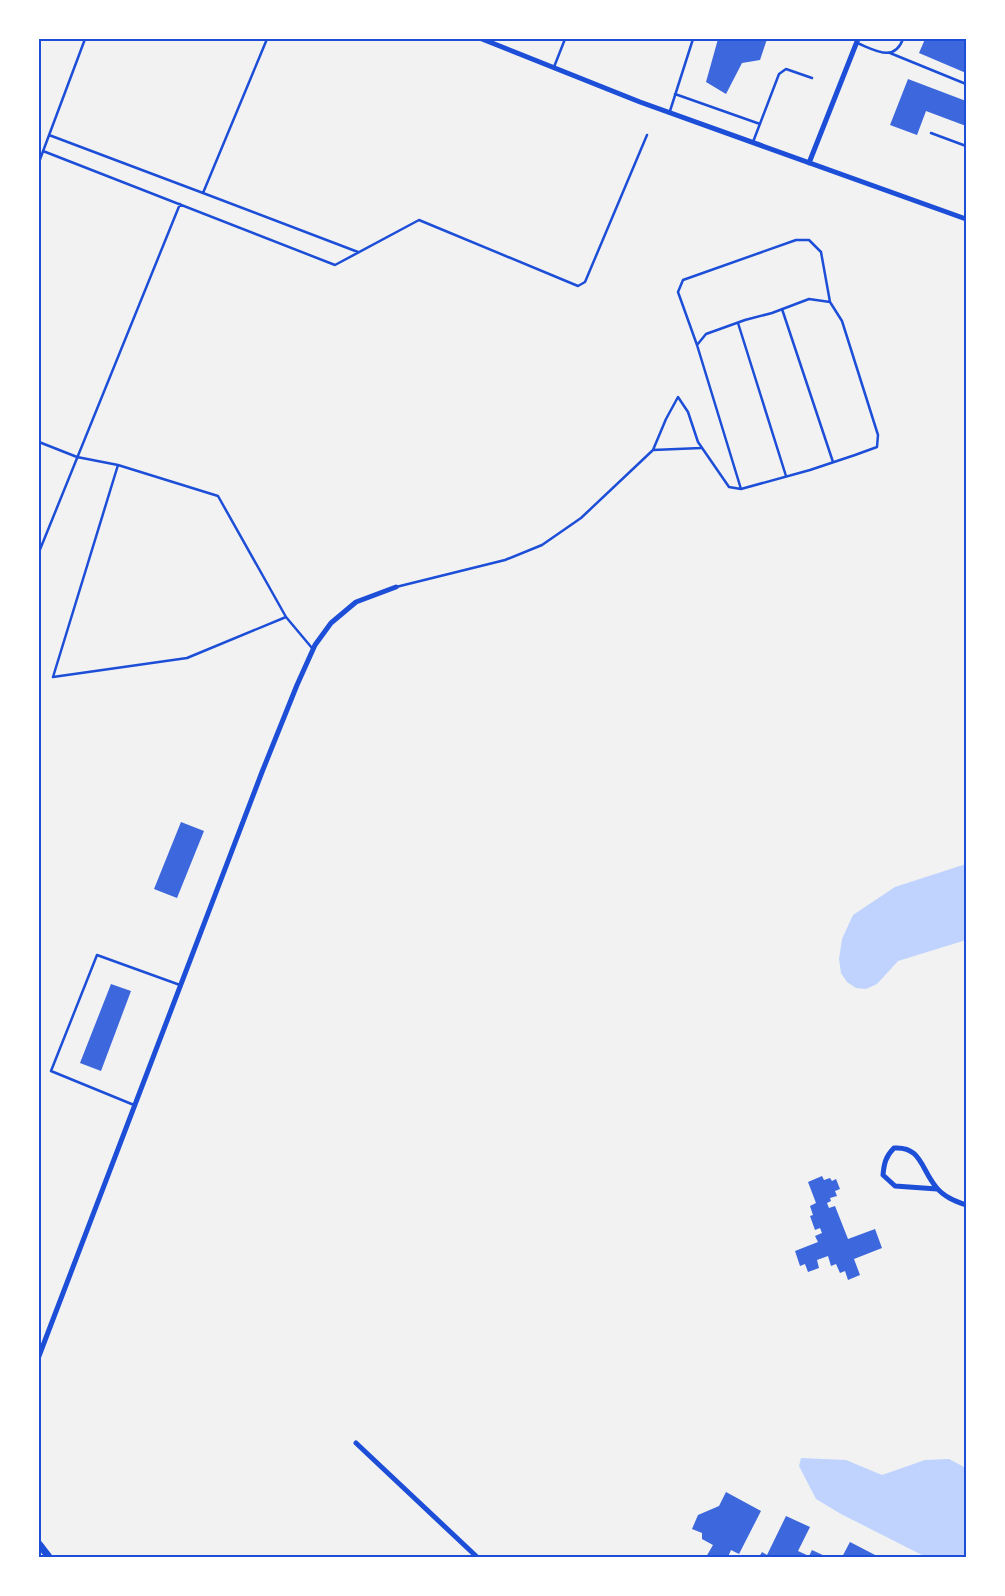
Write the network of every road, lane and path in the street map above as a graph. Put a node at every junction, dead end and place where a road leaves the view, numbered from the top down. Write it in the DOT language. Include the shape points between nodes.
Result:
graph roads {
  1 [pos="85,39"];
  2 [pos="267,39"];
  3 [pos="482,39"];
  4 [pos="565,39"];
  5 [pos="693,39"];
  6 [pos="903,39"];
  7 [pos="857,41"];
  8 [pos="890,53"];
  9 [pos="554,67"];
  10 [pos="812,78"];
  11 [pos="966,84"];
  12 [pos="675,94"];
  13 [pos="669,112"];
  14 [pos="760,124"];
  15 [pos="931,133"];
  16 [pos="49,135"];
  17 [pos="648,135"];
  18 [pos="752,144"];
  19 [pos="966,146"];
  20 [pos="43,150"];
  21 [pos="39,162"];
  22 [pos="809,164"];
  23 [pos="203,193"];
  24 [pos="180,204"];
  25 [pos="966,219"];
  26 [pos="358,252"];
  27 [pos="830,302"];
  28 [pos="782,309"];
  29 [pos="738,322"];
  30 [pos="697,345"];
  31 [pos="39,442"];
  32 [pos="702,448"];
  33 [pos="653,450"];
  34 [pos="77,456"];
  35 [pos="833,462"];
  36 [pos="118,465"];
  37 [pos="786,476"];
  38 [pos="740,489"];
  39 [pos="39,552"];
  40 [pos="396,588"];
  41 [pos="286,617"];
  42 [pos="313,649"];
  43 [pos="180,985"];
  44 [pos="134,1105"];
  45 [pos="937,1189"];
  46 [pos="966,1205"];
  47 [pos="39,1356"];
  48 [pos="356,1443"];
  49 [pos="39,1544"];
  50 [pos="48,1557"];
  51 [pos="477,1557"];
  1 -- 16 [label="lane"];
  2 -- 23 [label="lane"];
  3 -- 9 [label="street"];
  4 -- 9 [label="lane"];
  5 -- 12 [label="lane"];
  6 -- 8 [label="lane" via="899,48"];
  7 -- 8 [label="lane"];
  7 -- 22 [label="street"];
  8 -- 11 [label="lane"];
  9 -- 13 [label="street"];
  10 -- 14 [label="lane" via="786,69 778,74"];
  12 -- 13 [label="lane"];
  12 -- 14 [label="lane"];
  13 -- 18 [label="street"];
  14 -- 18 [label="lane"];
  15 -- 19 [label="lane"];
  16 -- 20 [label="lane"];
  16 -- 23 [label="lane"];
  17 -- 26 [label="lane" via="585,282 578,286 419,220"];
  18 -- 22 [label="street"];
  20 -- 21 [label="lane"];
  20 -- 24 [label="lane"];
  22 -- 25 [label="street"];
  23 -- 26 [label="lane"];
  24 -- 26 [label="lane" via="335,265"];
  24 -- 34 [label="lane"];
  27 -- 28 [label="lane" via="809,298"];
  27 -- 30 [label="lane" via="821,252 810,240 796,240 683,280 678,292"];
  27 -- 35 [label="lane" via="842,320 878,435 877,446"];
  28 -- 29 [label="lane"];
  28 -- 35 [label="lane"];
  29 -- 30 [label="lane" via="706,334"];
  29 -- 37 [label="lane"];
  30 -- 38 [label="lane"];
  31 -- 34 [label="lane"];
  32 -- 33 [label="lane"];
  32 -- 33 [label="lane" via="688,412 678,397"];
  32 -- 38 [label="lane" via="728,487"];
  33 -- 40 [label="lane" via="581,518 542,545 505,560"];
  34 -- 36 [label="lane"];
  34 -- 39 [label="lane"];
  35 -- 37 [label="lane"];
  36 -- 41 [label="lane" via="218,496"];
  36 -- 41 [label="lane" via="54,676 187,658"];
  37 -- 38 [label="lane"];
  40 -- 42 [label="street" via="356,602 331,623"];
  41 -- 42 [label="lane"];
  42 -- 43 [label="street"];
  43 -- 44 [label="street"];
  43 -- 44 [label="lane" via="97,955 51,1071"];
  44 -- 47 [label="street"];
  45 -- 45 [label="street" via="915,1152 904,1147 894,1148 887,1156 883,1175 895,1186"];
  45 -- 46 [label="street"];
  48 -- 51 [label="street"];
  49 -- 50 [label="street"];
}
